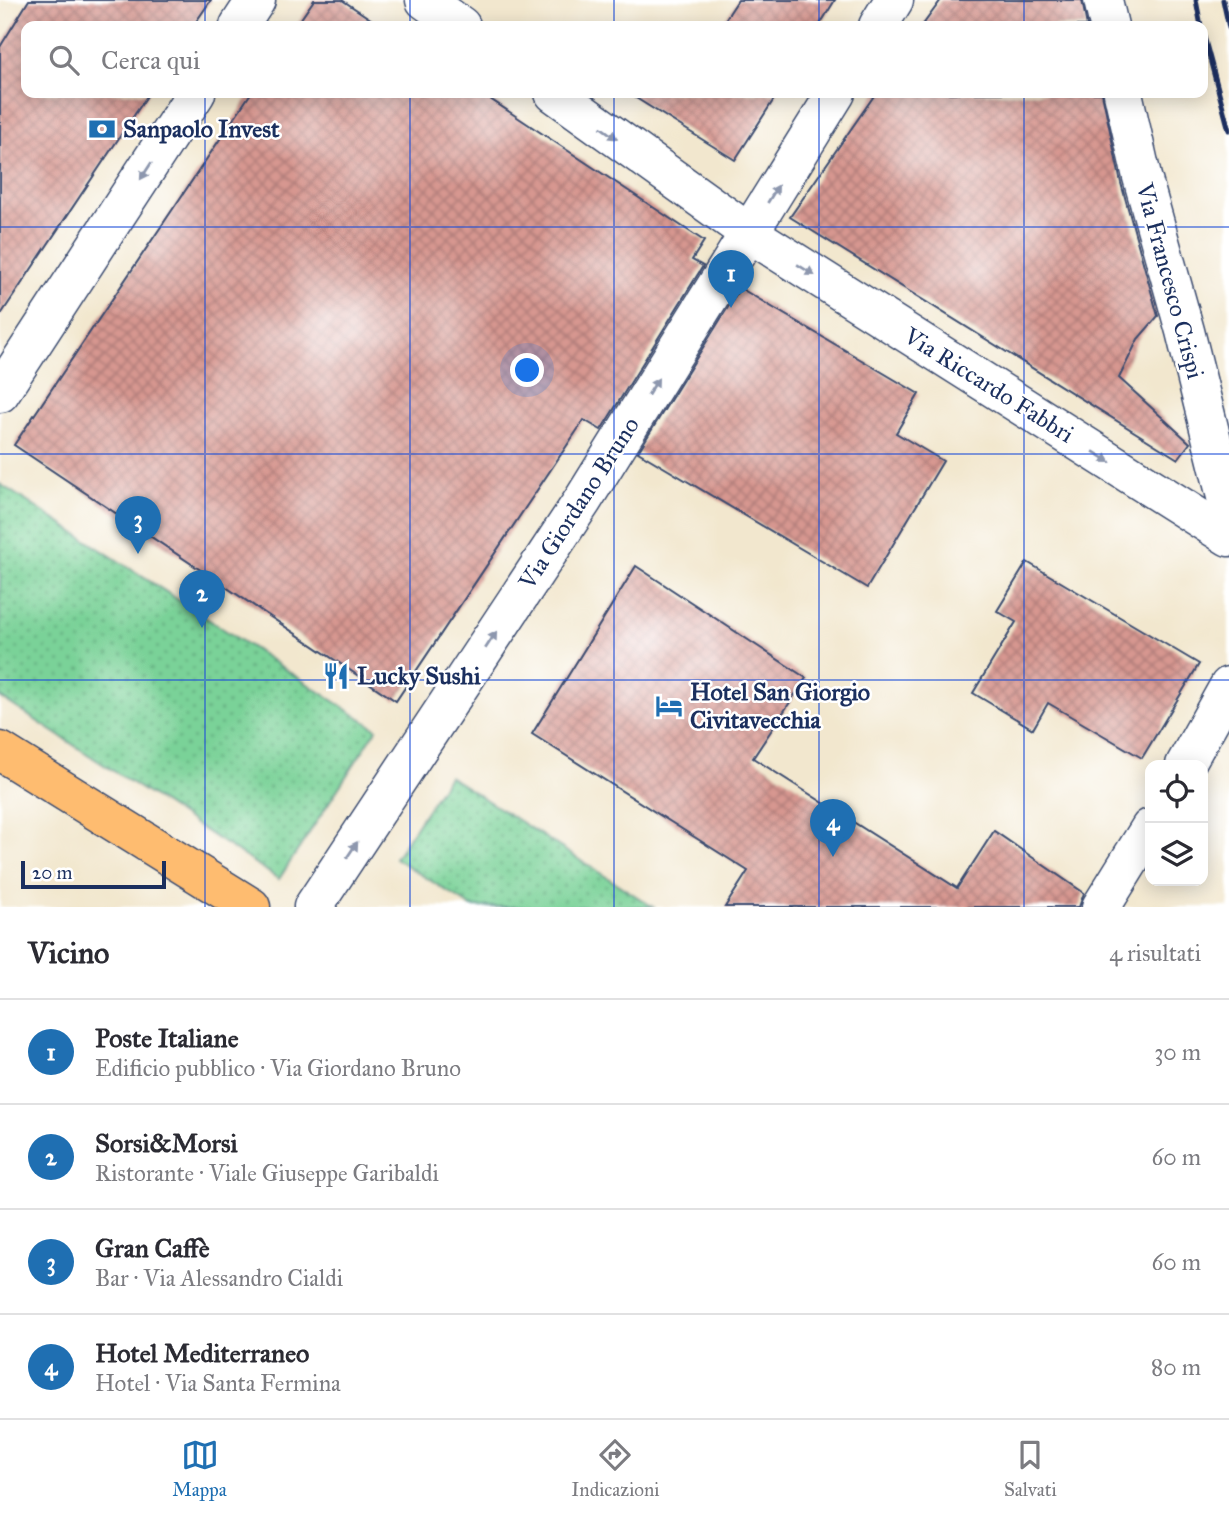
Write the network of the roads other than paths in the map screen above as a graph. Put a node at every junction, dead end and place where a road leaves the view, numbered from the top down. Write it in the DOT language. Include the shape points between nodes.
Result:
graph roads {
  1 [pos="256,0"];
  2 [pos="425,0"];
  3 [pos="894,0"];
  4 [pos="1103,0"];
  5 [pos="242,21"];
  6 [pos="454,21"];
  7 [pos="881,21"];
  8 [pos="1108,21"];
  9 [pos="193,98"];
  10 [pos="561,98"];
  11 [pos="833,98"];
  12 [pos="1124,98"];
  13 [pos="749,233"];
  14 [pos="0,393"];
  15 [pos="1229,509"];
  16 [pos="1229,537"];
  17 [pos="1229,686"];
  18 [pos="0,751"];
  19 [pos="1188,760"];
  20 [pos="1145,836"];
  21 [pos="251,907"];
  22 [pos="313,907"];
  23 [pos="1101,907"];
  1 -- 5 [label="street"];
  2 -- 6 [label="street"];
  3 -- 7 [label="street"];
  4 -- 8 [label="street"];
  9 -- 14 [label="street, one-way"];
  10 -- 13 [label="street, Via Riccardo Fabbri, one-way"];
  13 -- 11 [label="street, Via Giordano Bruno, one-way"];
  12 -- 15 [label="street, Via Francesco Crispi"];
  13 -- 16 [label="street, Via Riccardo Fabbri, one-way"];
  22 -- 13 [label="street, Via Giordano Bruno, one-way" via="583,500"];
  17 -- 19 [label="street"];
  18 -- 21 [label="main road"];
  20 -- 23 [label="street"];
}
